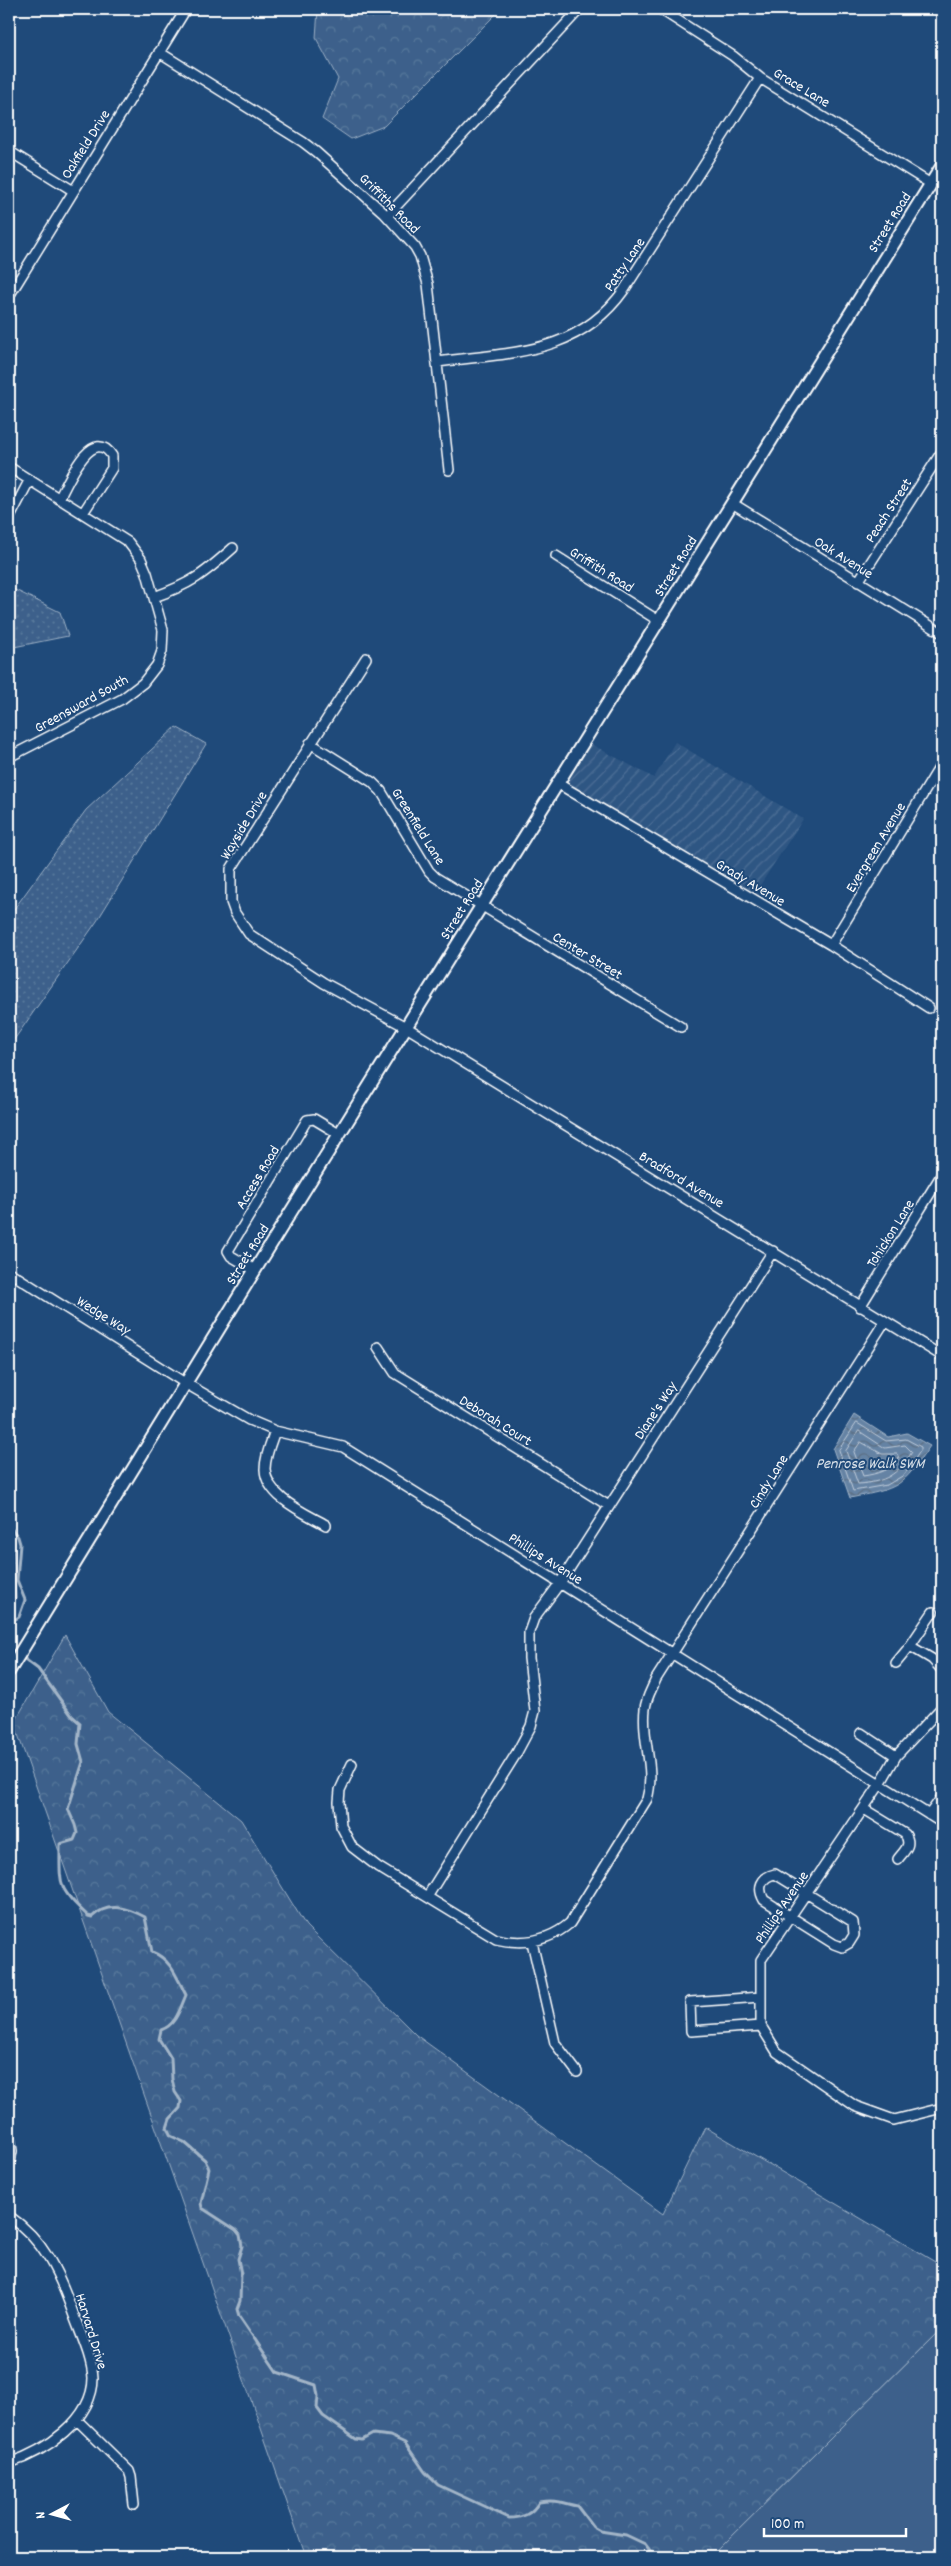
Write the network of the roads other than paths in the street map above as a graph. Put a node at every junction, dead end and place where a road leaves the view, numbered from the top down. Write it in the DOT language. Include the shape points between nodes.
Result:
graph roads {
  1 [pos="186,9"];
  2 [pos="580,9"];
  3 [pos="660,9"];
  4 [pos="159,52"];
  5 [pos="760,78"];
  6 [pos="9,151"];
  7 [pos="942,166"];
  8 [pos="931,184"];
  9 [pos="72,190"];
  10 [pos="387,216"];
  11 [pos="9,296"];
  12 [pos="436,362"];
  13 [pos="942,453"];
  14 [pos="9,469"];
  15 [pos="449,470"];
  16 [pos="29,481"];
  17 [pos="59,499"];
  18 [pos="732,503"];
  19 [pos="83,513"];
  20 [pos="9,519"];
  21 [pos="233,548"];
  22 [pos="556,556"];
  23 [pos="858,582"];
  24 [pos="154,596"];
  25 [pos="659,621"];
  26 [pos="942,633"];
  27 [pos="366,658"];
  28 [pos="310,743"];
  29 [pos="9,757"];
  30 [pos="942,763"];
  31 [pos="557,783"];
  32 [pos="481,905"];
  33 [pos="830,945"];
  34 [pos="929,1008"];
  35 [pos="406,1027"];
  36 [pos="681,1027"];
  37 [pos="339,1134"];
  38 [pos="942,1174"];
  39 [pos="773,1251"];
  40 [pos="255,1270"];
  41 [pos="9,1272"];
  42 [pos="860,1306"];
  43 [pos="885,1321"];
  44 [pos="378,1347"];
  45 [pos="942,1356"];
  46 [pos="185,1383"];
  47 [pos="275,1431"];
  48 [pos="609,1506"];
  49 [pos="326,1525"];
  50 [pos="560,1583"];
  51 [pos="933,1612"];
  52 [pos="910,1646"];
  53 [pos="674,1654"];
  54 [pos="896,1663"];
  55 [pos="942,1670"];
  56 [pos="9,1671"];
  57 [pos="942,1707"];
  58 [pos="861,1734"];
  59 [pos="896,1756"];
  60 [pos="352,1764"];
  61 [pos="880,1784"];
  62 [pos="942,1797"];
  63 [pos="864,1809"];
  64 [pos="929,1815"];
  65 [pos="942,1823"];
  66 [pos="898,1859"];
  67 [pos="807,1893"];
  68 [pos="427,1897"];
  69 [pos="791,1916"];
  70 [pos="532,1942"];
  71 [pos="761,1997"];
  72 [pos="761,2026"];
  73 [pos="577,2072"];
  74 [pos="942,2108"];
  75 [pos="9,2132"];
  76 [pos="9,2168"];
  77 [pos="9,2216"];
  78 [pos="77,2420"];
  79 [pos="9,2463"];
  80 [pos="134,2506"];
  1 -- 4 [label="street, Oakfield Drive"];
  2 -- 10 [label="street"];
  3 -- 5 [label="street, Grace Lane" via="733,56"];
  4 -- 9 [label="street, Oakfield Drive"];
  4 -- 10 [label="street, Griffiths Road" via="304,142"];
  5 -- 8 [label="street, Grace Lane"];
  5 -- 12 [label="street, Patty Lane" via="624,290 604,315 576,334 548,346"];
  6 -- 9 [label="street"];
  7 -- 8 [label="main road, Street Road"];
  8 -- 18 [label="main road, Street Road"];
  9 -- 11 [label="street, Oakfield Drive"];
  10 -- 12 [label="street, Griffiths Road" via="420,256 428,284"];
  12 -- 15 [label="street, Griffiths Road"];
  13 -- 23 [label="street, Peach Street"];
  14 -- 16 [label="street, Greensward South"];
  16 -- 17 [label="street, Greensward South"];
  16 -- 20 [label="street"];
  17 -- 19 [label="street, Greensward South"];
  17 -- 19 [label="street" via="86,451 97,446 104,448 112,456 112,468"];
  18 -- 23 [label="street, Oak Avenue"];
  18 -- 25 [label="main road, Street Road"];
  19 -- 24 [label="street, Greensward South" via="121,536 135,551"];
  21 -- 24 [label="street" via="191,582"];
  22 -- 25 [label="street, Griffith Road"];
  23 -- 26 [label="street, Oak Avenue"];
  24 -- 29 [label="street, Greensward South" via="164,640 151,675 122,699"];
  25 -- 31 [label="main road, Street Road"];
  27 -- 28 [label="street, Wayside Drive"];
  28 -- 32 [label="street, Greenfield Lane" via="372,782 390,804 429,871"];
  28 -- 35 [label="street, Wayside Drive" via="231,870 235,913 249,934 258,941 330,987"];
  30 -- 33 [label="street, Evergreen Avenue"];
  31 -- 32 [label="main road, Street Road"];
  31 -- 33 [label="street, Grady Avenue"];
  32 -- 35 [label="main road, Street Road"];
  32 -- 36 [label="street, Center Street"];
  33 -- 34 [label="street, Grady Avenue"];
  35 -- 37 [label="main road, Street Road"];
  35 -- 39 [label="street, Bradford Avenue"];
  37 -- 40 [label="main road, Street Road"];
  37 -- 40 [label="street, Access Road" via="314,1119 307,1120 228,1251"];
  38 -- 42 [label="street, Tohickon Lane"];
  39 -- 42 [label="street, Bradford Avenue"];
  39 -- 48 [label="street, Diane's Way"];
  40 -- 46 [label="main road, Street Road"];
  41 -- 46 [label="street, Wedge Way"];
  42 -- 43 [label="street, Bradford Avenue"];
  43 -- 45 [label="street, Bradford Avenue"];
  43 -- 53 [label="street, Cindy Lane"];
  44 -- 48 [label="street, Deborah Court" via="394,1373"];
  46 -- 47 [label="street, Phillips Avenue" via="249,1420"];
  46 -- 56 [label="main road, Street Road"];
  47 -- 49 [label="street" via="265,1469 270,1484 292,1505"];
  47 -- 50 [label="street, Phillips Avenue" via="343,1447"];
  48 -- 50 [label="street, Diane's Way"];
  50 -- 53 [label="street, Phillips Avenue"];
  50 -- 68 [label="street, Diane's Way" via="541,1607 529,1632 535,1711 531,1726"];
  51 -- 52 [label="street"];
  52 -- 54 [label="street"];
  52 -- 55 [label="street" via="932,1659"];
  53 -- 61 [label="street, Phillips Avenue"];
  53 -- 70 [label="street, Cindy Lane" via="656,1679 645,1709 651,1774 647,1799 570,1923 559,1932"];
  57 -- 59 [label="street"];
  58 -- 59 [label="street"];
  59 -- 61 [label="street"];
  60 -- 68 [label="street" via="340,1790 339,1814 352,1847"];
  61 -- 63 [label="street, Phillips Avenue"];
  61 -- 64 [label="street, Phillips Avenue"];
  62 -- 64 [label="street"];
  63 -- 66 [label="street" via="905,1834 909,1840 908,1847"];
  63 -- 67 [label="street, Phillips Avenue"];
  64 -- 65 [label="street, Phillips Avenue"];
  67 -- 69 [label="street, Phillips Avenue"];
  67 -- 69 [label="street" via="775,1874 764,1880 760,1893 764,1900"];
  67 -- 69 [label="street" via="853,1922 854,1935 849,1943 842,1947 834,1944"];
  68 -- 70 [label="street" via="496,1939"];
  69 -- 71 [label="street, Phillips Avenue" via="761,1960"];
  70 -- 73 [label="street" via="555,2043"];
  71 -- 72 [label="street, Phillips Avenue"];
  71 -- 72 [label="street" via="690,2002 691,2031"];
  72 -- 74 [label="street" via="777,2052 855,2106 894,2120"];
  75 -- 76 [label="street" via="12,2151"];
  77 -- 78 [label="street, Harvard Drive" via="34,2237 53,2262 82,2338 92,2379 87,2403"];
  78 -- 79 [label="street, Harvard Drive" via="47,2443"];
  78 -- 80 [label="street" via="129,2471"];
}
